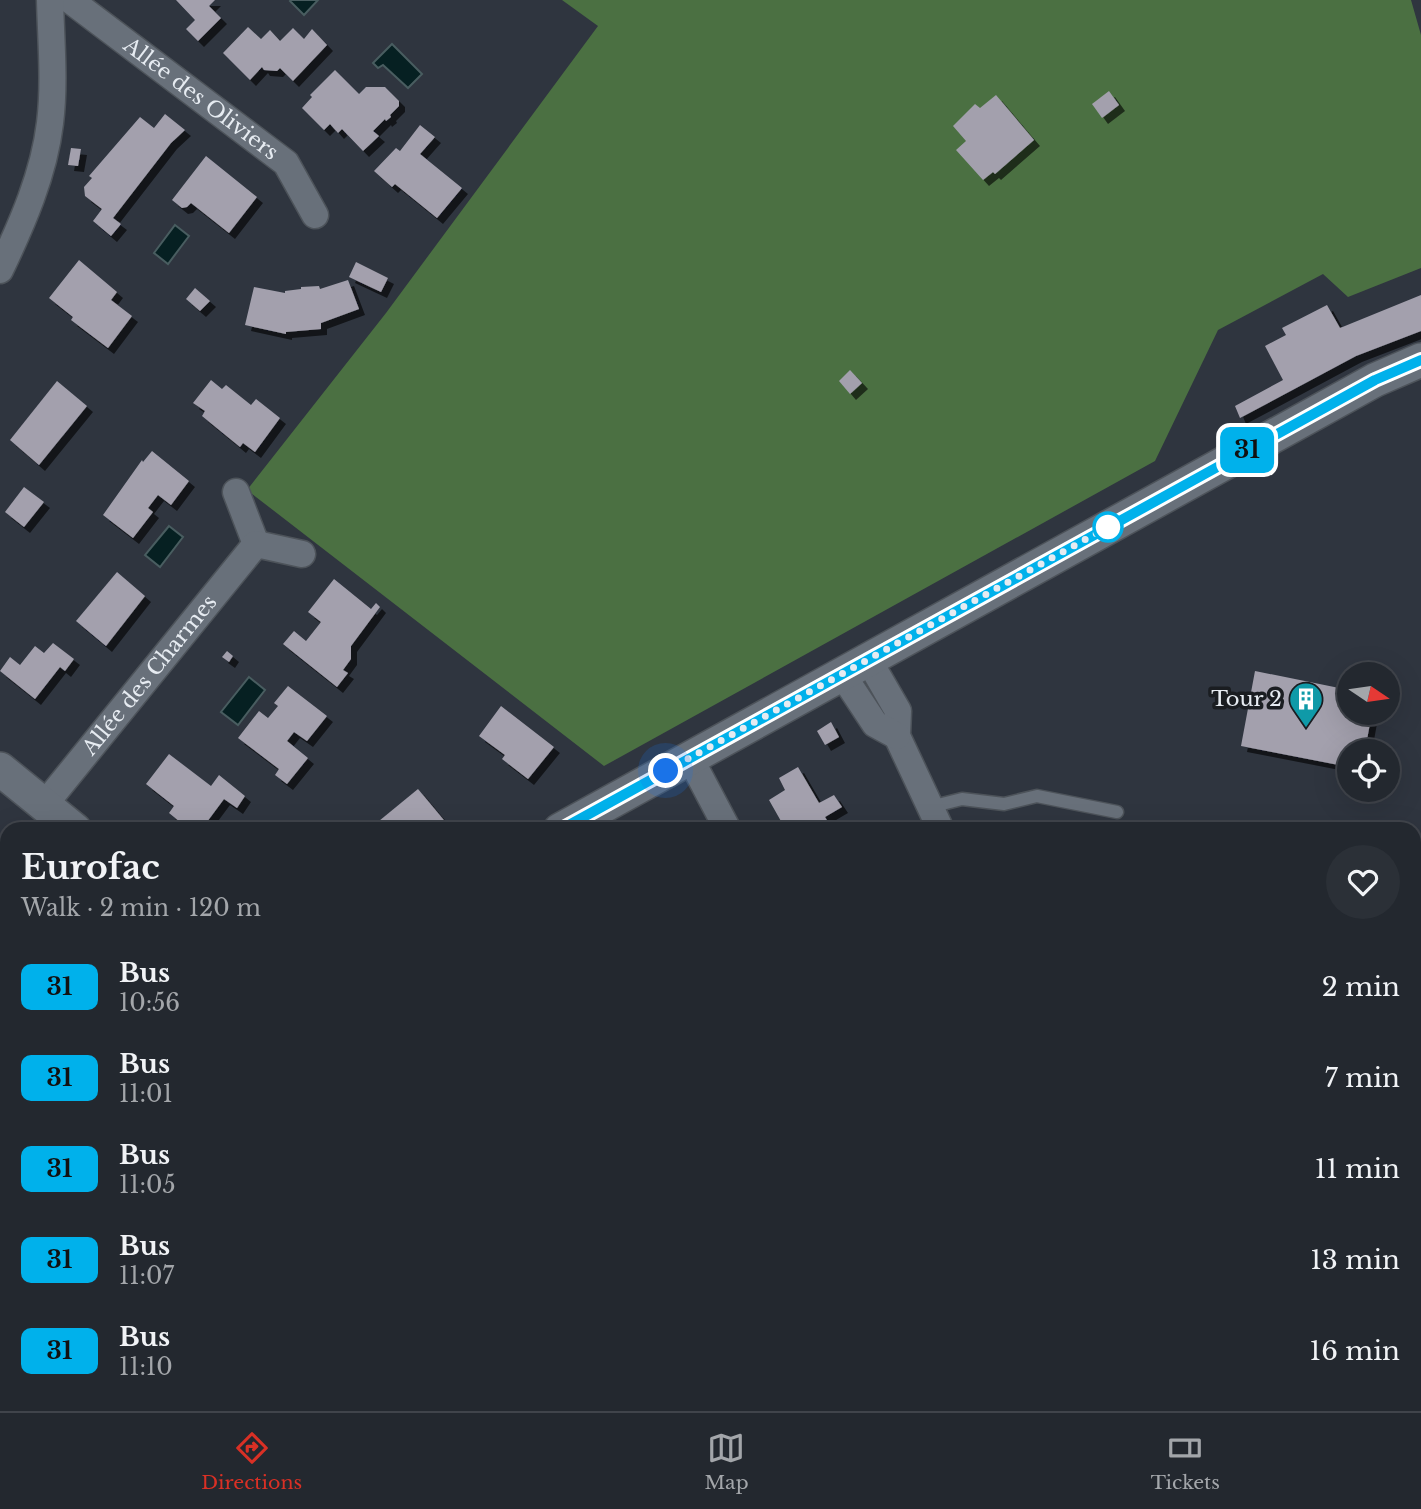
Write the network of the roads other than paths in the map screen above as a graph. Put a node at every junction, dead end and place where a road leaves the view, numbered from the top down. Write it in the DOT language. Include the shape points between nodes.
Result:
graph roads {
  1 [pos="50,0"];
  2 [pos="71,0"];
  3 [pos="315,215"];
  4 [pos="0,270"];
  5 [pos="1421,360"];
  6 [pos="236,492"];
  7 [pos="256,544"];
  8 [pos="302,554"];
  9 [pos="855,666"];
  10 [pos="690,758"];
  11 [pos="0,769"];
  12 [pos="45,804"];
  13 [pos="1117,812"];
  14 [pos="935,818"];
  15 [pos="66,822"];
  16 [pos="574,822"];
  17 [pos="724,822"];
  1 -- 4 [label="street" via="52,75 44,156"];
  2 -- 3 [label="street, Allée des Oliviers" via="286,163"];
  5 -- 9 [label="street" via="1375,380"];
  6 -- 7 [label="street"];
  7 -- 8 [label="street"];
  7 -- 12 [label="street, Allée des Charmes"];
  9 -- 10 [label="street"];
  9 -- 14 [label="street" via="898,711 897,736"];
  10 -- 16 [label="street"];
  10 -- 17 [label="street"];
  11 -- 12 [label="street"];
  12 -- 15 [label="street"];
  13 -- 14 [label="lane" via="1037,796 1004,804 962,799"];
}
